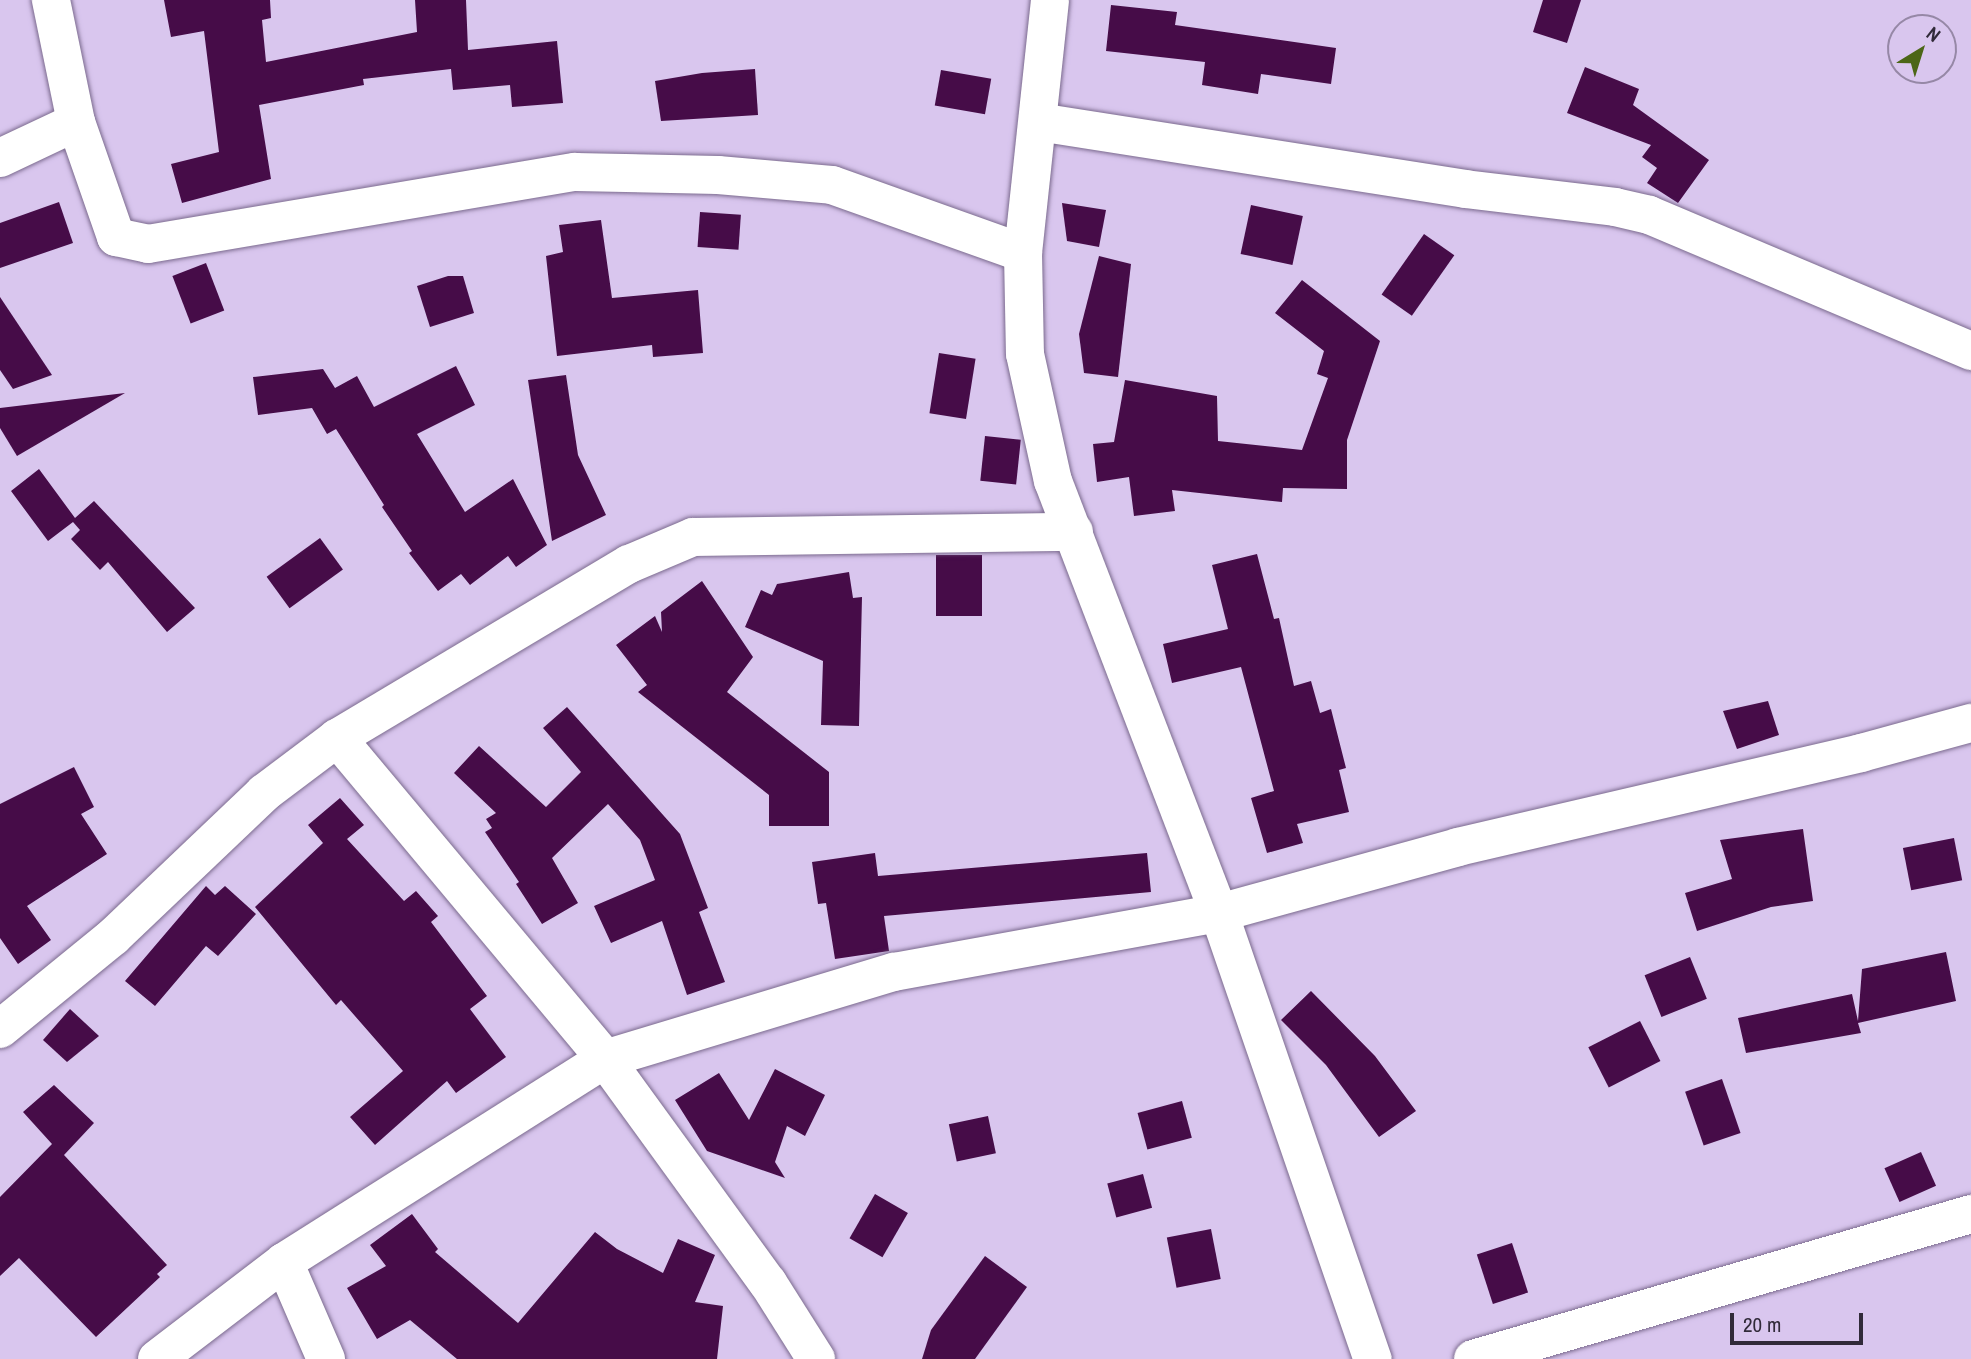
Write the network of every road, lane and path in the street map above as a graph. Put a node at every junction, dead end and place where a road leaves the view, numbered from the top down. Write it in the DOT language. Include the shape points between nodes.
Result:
graph roads {
  1 [pos="51,0"];
  2 [pos="1050,0"];
  3 [pos="76,122"];
  4 [pos="1038,122"];
  5 [pos="0,158"];
  6 [pos="1023,253"];
  7 [pos="1971,351"];
  8 [pos="1074,532"];
  9 [pos="1971,723"];
  10 [pos="337,738"];
  11 [pos="1219,913"];
  12 [pos="0,1029"];
  13 [pos="605,1059"];
  14 [pos="1971,1214"];
  15 [pos="284,1262"];
  16 [pos="157,1359"];
  17 [pos="326,1359"];
  18 [pos="816,1359"];
  19 [pos="1373,1359"];
  20 [pos="1473,1359"];
  1 -- 3 [label="street"];
  2 -- 4 [label="street"];
  3 -- 5 [label="street"];
  3 -- 6 [label="street" via="116,237 148,244 575,172 718,175 832,185"];
  4 -- 6 [label="street"];
  4 -- 7 [label="street" via="1465,189 1615,206 1649,215"];
  6 -- 8 [label="street" via="1026,354 1053,481"];
  8 -- 10 [label="street" via="693,537 629,565"];
  8 -- 11 [label="street"];
  9 -- 11 [label="street" via="1458,847"];
  10 -- 12 [label="street" via="264,793 113,937"];
  10 -- 13 [label="street"];
  11 -- 13 [label="street" via="894,972"];
  11 -- 19 [label="street"];
  13 -- 15 [label="street"];
  13 -- 18 [label="street" via="768,1283"];
  14 -- 20 [label="street"];
  15 -- 16 [label="street"];
  15 -- 17 [label="street"];
}
